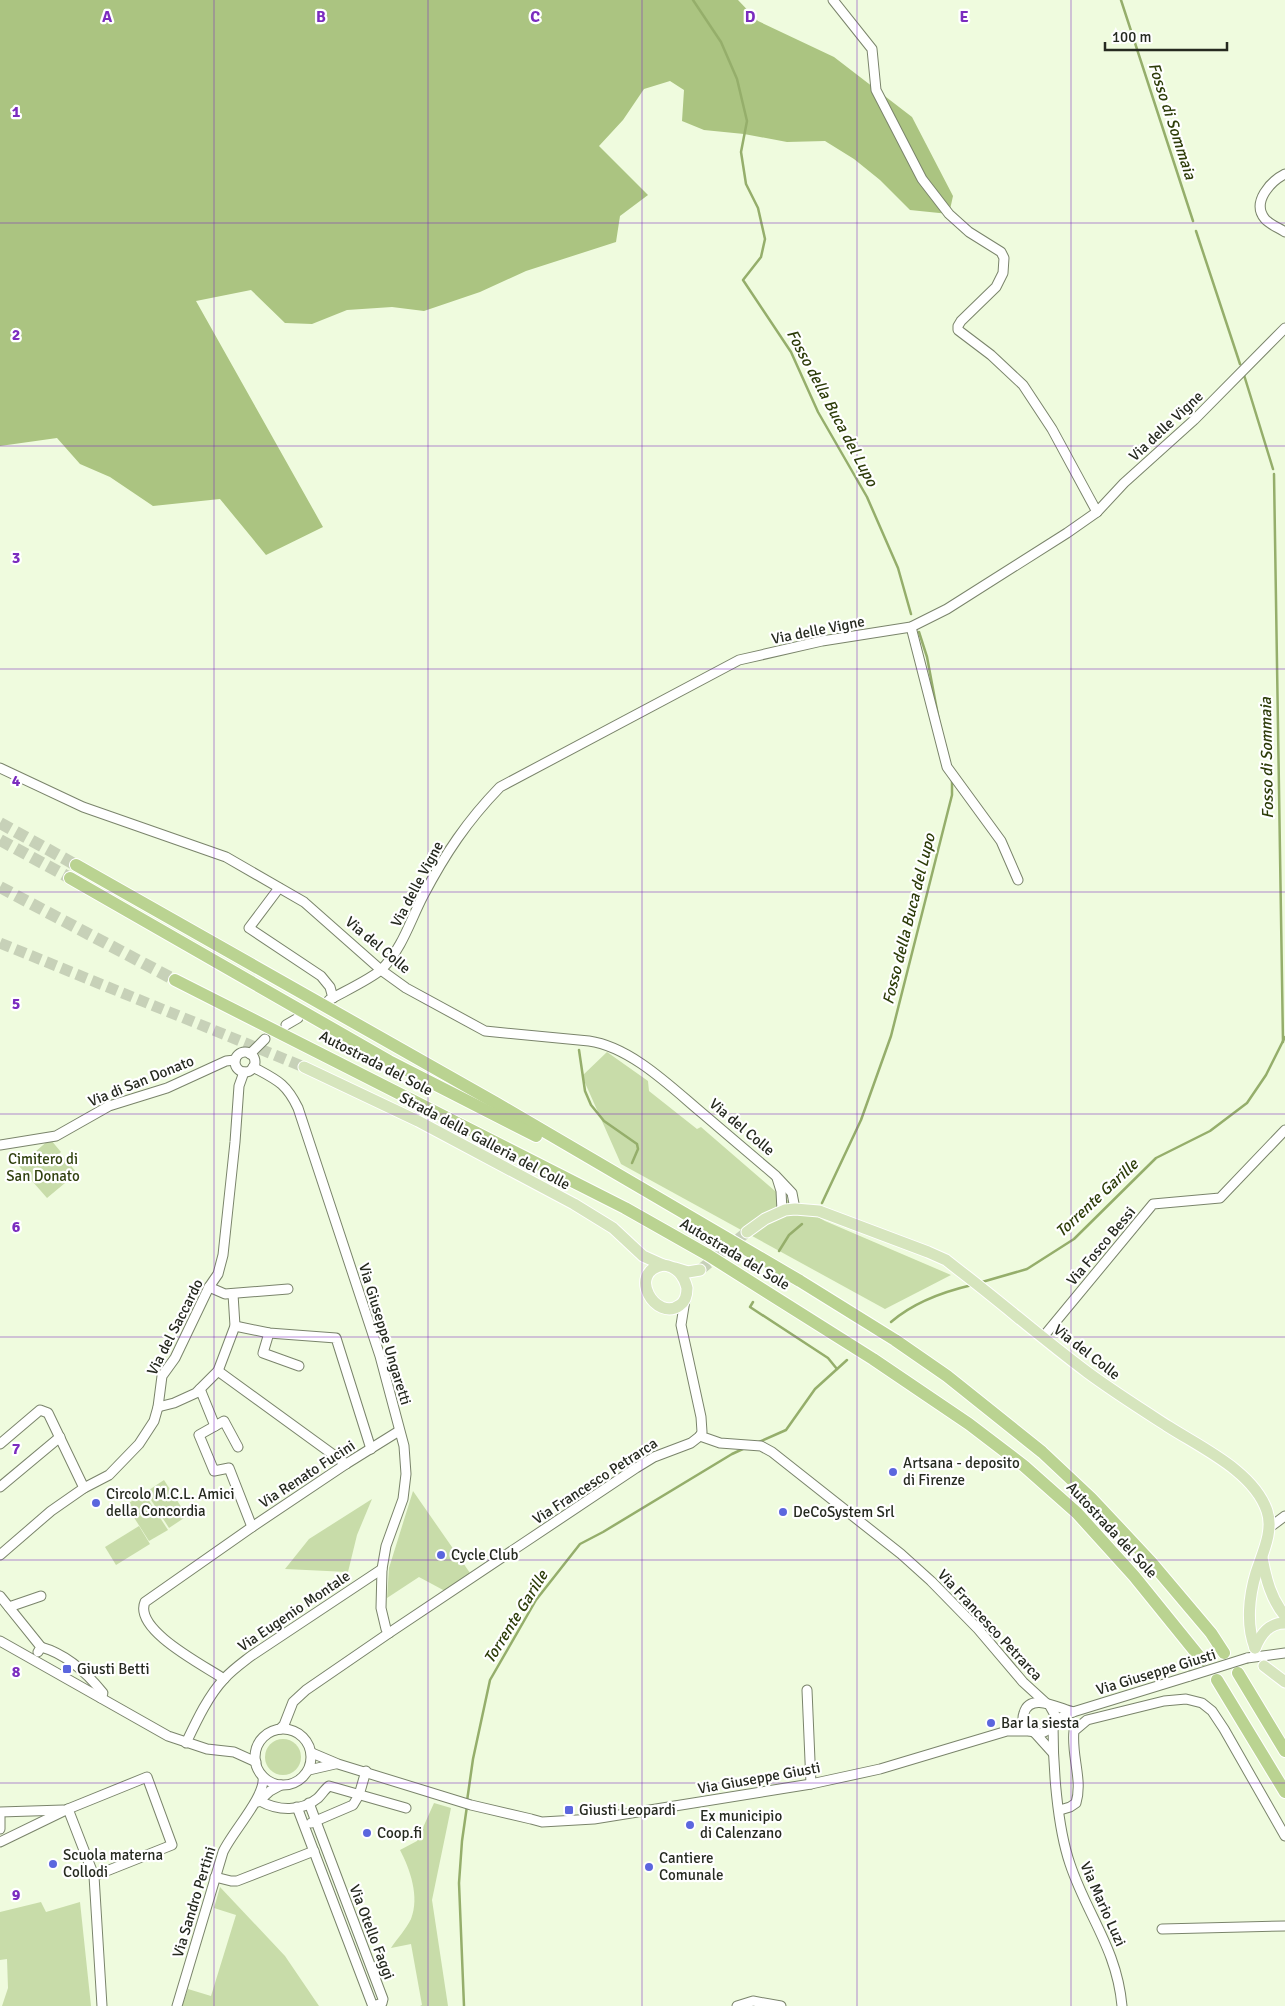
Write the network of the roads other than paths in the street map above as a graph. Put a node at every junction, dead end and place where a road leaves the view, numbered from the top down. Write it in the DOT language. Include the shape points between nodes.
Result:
graph roads {
  1 [pos="834,0"];
  2 [pos="1285,174"];
  3 [pos="1285,232"];
  4 [pos="1285,328"];
  5 [pos="1096,512"];
  6 [pos="911,628"];
  7 [pos="0,768"];
  8 [pos="76,865"];
  9 [pos="70,878"];
  10 [pos="1018,880"];
  11 [pos="279,888"];
  12 [pos="381,970"];
  13 [pos="175,980"];
  14 [pos="298,1018"];
  15 [pos="286,1025"];
  16 [pos="265,1039"];
  17 [pos="250,1054"];
  18 [pos="236,1060"];
  19 [pos="304,1066"];
  20 [pos="254,1067"];
  21 [pos="244,1072"];
  22 [pos="1285,1130"];
  23 [pos="0,1145"];
  24 [pos="776,1176"];
  25 [pos="665,1202"];
  26 [pos="795,1209"];
  27 [pos="782,1211"];
  28 [pos="748,1232"];
  29 [pos="643,1256"];
  30 [pos="669,1266"];
  31 [pos="646,1277"];
  32 [pos="209,1287"];
  33 [pos="288,1288"];
  34 [pos="687,1293"];
  35 [pos="233,1294"];
  36 [pos="665,1309"];
  37 [pos="681,1325"];
  38 [pos="235,1326"];
  39 [pos="270,1333"];
  40 [pos="1043,1337"];
  41 [pos="299,1366"];
  42 [pos="218,1371"];
  43 [pos="200,1389"];
  44 [pos="158,1408"];
  45 [pos="216,1426"];
  46 [pos="399,1431"];
  47 [pos="700,1436"];
  48 [pos="60,1437"];
  49 [pos="0,1444"];
  50 [pos="238,1446"];
  51 [pos="371,1449"];
  52 [pos="346,1464"];
  53 [pos="0,1487"];
  54 [pos="84,1488"];
  55 [pos="1285,1516"];
  56 [pos="252,1527"];
  57 [pos="1270,1527"];
  58 [pos="0,1555"];
  59 [pos="1262,1557"];
  60 [pos="382,1569"];
  61 [pos="0,1596"];
  62 [pos="41,1596"];
  63 [pos="9,1607"];
  64 [pos="1285,1616"];
  65 [pos="1285,1622"];
  66 [pos="388,1633"];
  67 [pos="0,1641"];
  68 [pos="41,1647"];
  69 [pos="1285,1653"];
  70 [pos="1224,1654"];
  71 [pos="34,1659"];
  72 [pos="1202,1660"];
  73 [pos="1264,1666"];
  74 [pos="1238,1673"];
  75 [pos="224,1679"];
  76 [pos="1217,1680"];
  77 [pos="1285,1682"];
  78 [pos="808,1690"];
  79 [pos="102,1695"];
  80 [pos="1048,1704"];
  81 [pos="291,1708"];
  82 [pos="1073,1712"];
  83 [pos="1023,1718"];
  84 [pos="1054,1723"];
  85 [pos="280,1729"];
  86 [pos="1007,1731"];
  87 [pos="1033,1732"];
  88 [pos="300,1734"];
  89 [pos="186,1743"];
  90 [pos="258,1744"];
  91 [pos="1285,1751"];
  92 [pos="236,1752"];
  93 [pos="1053,1752"];
  94 [pos="312,1753"];
  95 [pos="256,1762"];
  96 [pos="338,1764"];
  97 [pos="309,1770"];
  98 [pos="366,1771"];
  99 [pos="263,1777"];
  100 [pos="811,1784"];
  101 [pos="281,1785"];
  102 [pos="1285,1792"];
  103 [pos="358,1794"];
  104 [pos="260,1801"];
  105 [pos="309,1803"];
  106 [pos="297,1807"];
  107 [pos="406,1808"];
  108 [pos="68,1809"];
  109 [pos="1060,1810"];
  110 [pos="249,1811"];
  111 [pos="0,1812"];
  112 [pos="0,1817"];
  113 [pos="316,1821"];
  114 [pos="304,1826"];
  115 [pos="0,1829"];
  116 [pos="1285,1836"];
  117 [pos="0,1842"];
  118 [pos="314,1851"];
  119 [pos="334,1872"];
  120 [pos="94,1876"];
  121 [pos="324,1876"];
  122 [pos="215,1877"];
  123 [pos="1285,1926"];
  124 [pos="1162,1929"];
  125 [pos="102,2006"];
  126 [pos="177,2006"];
  127 [pos="737,2006"];
  128 [pos="781,2006"];
  129 [pos="1122,2006"];
  1 -- 5 [label="street" via="872,49 876,90 934,197 962,226 1002,252 1003,273 996,287 961,321 958,330 1023,385 1052,429"];
  2 -- 3 [label="street" via="1265,190 1260,205 1264,218"];
  4 -- 5 [label="street, Via delle Vigne"];
  5 -- 6 [label="street, Via delle Vigne" via="976,592"];
  6 -- 10 [label="street" via="947,767 1001,841"];
  6 -- 12 [label="street, Via delle Vigne" via="822,641 739,660 500,787 449,848 414,912 406,934"];
  7 -- 11 [label="street, Via del Colle" via="83,807 226,857"];
  8 -- 25 [label="highway, Autostrada del Sole"];
  9 -- 25 [label="highway, Autostrada del Sole" via="390,1060"];
  11 -- 12 [label="street, Via del Colle" via="304,902"];
  11 -- 12 [label="street" via="249,928 321,976 330,987 331,999"];
  12 -- 24 [label="street, Via del Colle" via="406,988 485,1031 589,1041 614,1047 665,1082"];
  13 -- 72 [label="highway, Autostrada del Sole" via="625,1208 843,1339 977,1430 1077,1513 1134,1576"];
  14 -- 15 [label="street"];
  16 -- 17 [label="street"];
  17 -- 18 [label="street" via="240,1054"];
  17 -- 20 [label="street"];
  18 -- 21 [label="street" via="237,1068"];
  18 -- 23 [label="street, Via di San Donato" via="226,1061 167,1088 109,1106 56,1136"];
  19 -- 29 [label="main road, Strada della Galleria del Colle" via="418,1121 574,1204 613,1228"];
  20 -- 21 [label="street"];
  20 -- 46 [label="street, Via Giuseppe Ungaretti" via="284,1084 298,1108 380,1356"];
  21 -- 32 [label="street, Via del Saccardo" via="239,1086 223,1256 218,1274"];
  22 -- 40 [label="street, Via Fosco Bessi" via="1220,1198 1153,1204"];
  24 -- 26 [label="street, Via del Colle" via="792,1193"];
  24 -- 27 [label="street, Via del Colle"];
  25 -- 70 [label="highway, Autostrada del Sole" via="895,1340 947,1376 1042,1452 1151,1562 1211,1633"];
  26 -- 27 [label="main road"];
  26 -- 40 [label="main road, Via del Colle" via="819,1211 928,1252 960,1271"];
  27 -- 28 [label="main road" via="765,1218"];
  29 -- 30 [label="main road, Strada della Galleria del Colle"];
  29 -- 31 [label="main road"];
  30 -- 31 [label="main road" via="653,1269"];
  30 -- 34 [label="main road" via="683,1278"];
  30 -- 34 [label="main road" via="688,1272 700,1270"];
  31 -- 36 [label="main road" via="648,1293"];
  32 -- 35 [label="street"];
  32 -- 44 [label="street, Via del Saccardo" via="175,1358 162,1376"];
  33 -- 35 [label="street"];
  34 -- 36 [label="main road" via="680,1306"];
  34 -- 37 [label="street"];
  35 -- 38 [label="street"];
  36 -- 37 [label="street"];
  37 -- 47 [label="street" via="701,1417"];
  38 -- 39 [label="street"];
  38 -- 42 [label="street"];
  39 -- 41 [label="street" via="263,1353"];
  39 -- 51 [label="street, Via Renato Fucini" via="336,1338"];
  40 -- 57 [label="main road, Via del Colle" via="1113,1391 1232,1467 1264,1502"];
  42 -- 43 [label="street"];
  42 -- 52 [label="street"];
  43 -- 44 [label="street"];
  43 -- 45 [label="street"];
  44 -- 54 [label="street, Via del Saccardo" via="144,1437 123,1462 109,1475"];
  45 -- 50 [label="street" via="224,1421"];
  45 -- 56 [label="street" via="199,1435 214,1471 229,1468"];
  46 -- 51 [label="street, Via Renato Fucini"];
  46 -- 60 [label="street, Via Giuseppe Ungaretti" via="404,1453 405,1489 386,1546"];
  47 -- 66 [label="street, Via Francesco Petrarca" via="636,1468"];
  47 -- 80 [label="street, Via Francesco Petrarca" via="720,1443 761,1446 772,1452 902,1554 978,1629 1023,1682"];
  48 -- 49 [label="street" via="48,1413 40,1410"];
  48 -- 53 [label="street"];
  48 -- 54 [label="street"];
  51 -- 52 [label="street, Via Renato Fucini"];
  52 -- 56 [label="street, Via Renato Fucini"];
  54 -- 58 [label="street, Via del Saccardo" via="51,1511"];
  55 -- 57 [label="street"];
  56 -- 75 [label="street, Via Renato Fucini" via="148,1599 144,1606 147,1619 156,1633"];
  57 -- 59 [label="main road"];
  59 -- 64 [label="main road" via="1270,1591"];
  59 -- 65 [label="main road" via="1249,1618 1255,1648 1264,1632"];
  60 -- 66 [label="street, Via Giuseppe Ungaretti" via="381,1608"];
  60 -- 75 [label="street, Via Eugenio Montale" via="251,1656"];
  61 -- 63 [label="street"];
  62 -- 63 [label="street"];
  63 -- 68 [label="street"];
  66 -- 81 [label="street, Via Francesco Petrarca" via="297,1697"];
  67 -- 71 [label="street"];
  68 -- 71 [label="street"];
  68 -- 79 [label="street" via="76,1666"];
  69 -- 82 [label="street, Via Giuseppe Giusti, bridge" via="1248,1658"];
  71 -- 79 [label="street"];
  73 -- 77 [label="main road"];
  74 -- 91 [label="highway"];
  75 -- 89 [label="street"];
  76 -- 102 [label="highway"];
  78 -- 100 [label="street"];
  79 -- 89 [label="street" via="168,1736"];
  80 -- 82 [label="street"];
  80 -- 83 [label="street, Via Giuseppe Giusti" via="1030,1704"];
  80 -- 84 [label="street" via="1055,1715"];
  81 -- 85 [label="street, Via Francesco Petrarca"];
  81 -- 88 [label="street" via="294,1725"];
  82 -- 84 [label="street, Via Giuseppe Giusti"];
  83 -- 86 [label="street, Via Giuseppe Giusti"];
  83 -- 87 [label="street"];
  84 -- 87 [label="street, Via Giuseppe Giusti" via="1045,1732"];
  84 -- 93 [label="street, Via Mario Luzi"];
  85 -- 88 [label="street"];
  85 -- 90 [label="street" via="268,1734"];
  86 -- 87 [label="street, Via Giuseppe Giusti"];
  86 -- 100 [label="street, Via Giuseppe Giusti" via="880,1769"];
  87 -- 93 [label="street"];
  88 -- 94 [label="street"];
  89 -- 92 [label="street" via="207,1750"];
  90 -- 92 [label="street"];
  90 -- 95 [label="street"];
  92 -- 95 [label="street"];
  93 -- 109 [label="street, Via Mario Luzi"];
  94 -- 96 [label="street, Via Giuseppe Giusti"];
  94 -- 97 [label="street"];
  95 -- 99 [label="street"];
  96 -- 97 [label="street, Via Giuseppe Giusti"];
  96 -- 98 [label="street, Via Giuseppe Giusti"];
  97 -- 101 [label="street, Via Giuseppe Giusti" via="297,1781"];
  98 -- 100 [label="street, Via Giuseppe Giusti" via="471,1805 542,1822 594,1819"];
  98 -- 103 [label="street"];
  99 -- 101 [label="street"];
  99 -- 110 [label="street, Via Sandro Pertini" via="261,1792"];
  101 -- 104 [label="street, Via Sandro Pertini"];
  103 -- 105 [label="street" via="329,1786"];
  103 -- 107 [label="street"];
  103 -- 113 [label="street" via="353,1804"];
  104 -- 106 [label="street" via="272,1807"];
  104 -- 110 [label="street, Via Sandro Pertini"];
  105 -- 106 [label="street"];
  105 -- 113 [label="street, Via Otello Faggi"];
  106 -- 114 [label="street, Via Otello Faggi"];
  108 -- 111 [label="street"];
  108 -- 117 [label="street"];
  108 -- 120 [label="street"];
  108 -- 120 [label="street" via="147,1777 172,1845"];
  109 -- 116 [label="street" via="1076,1803 1079,1793 1074,1731 1087,1720 1164,1701 1186,1699 1202,1703 1212,1711"];
  109 -- 129 [label="street, Via Mario Luzi" via="1070,1863 1113,1960"];
  110 -- 122 [label="street, Via Sandro Pertini" via="227,1842"];
  112 -- 115 [label="street"];
  113 -- 114 [label="street"];
  113 -- 119 [label="street, Via Otello Faggi"];
  114 -- 118 [label="street, Via Otello Faggi"];
  118 -- 121 [label="street, Via Otello Faggi"];
  118 -- 122 [label="street" via="237,1881"];
  119 -- 121 [label="street, Via Otello Faggi"];
  119 -- 121 [label="street, Via Otello Faggi" via="382,2003 372,2004"];
  120 -- 125 [label="street"];
  122 -- 126 [label="street, Via Sandro Pertini"];
  123 -- 124 [label="street"];
  127 -- 128 [label="street" via="753,2001"];
}
